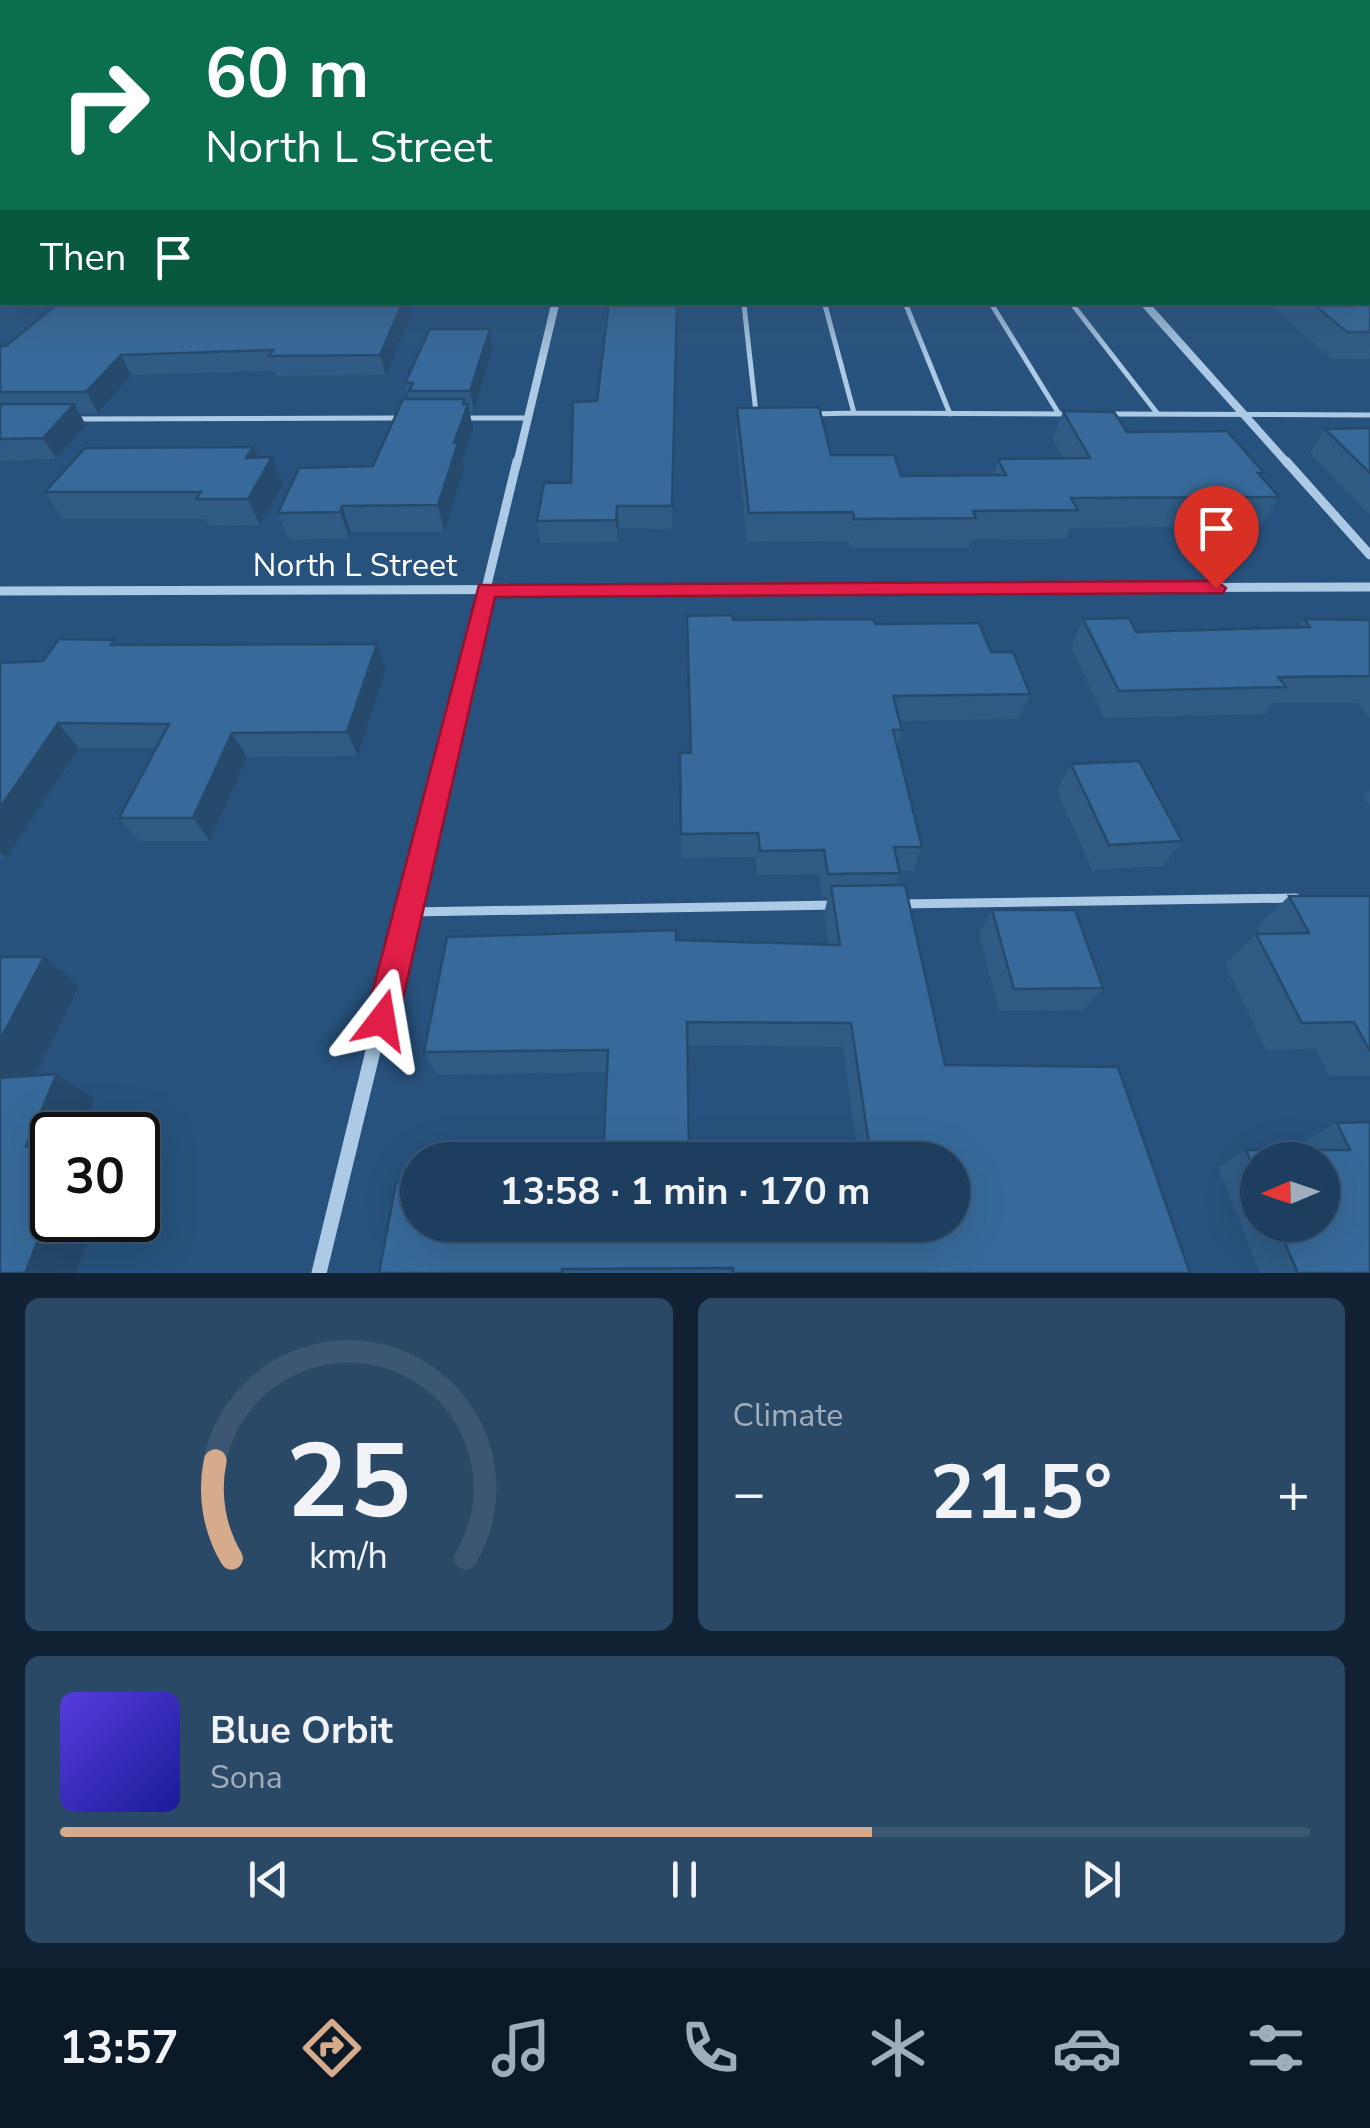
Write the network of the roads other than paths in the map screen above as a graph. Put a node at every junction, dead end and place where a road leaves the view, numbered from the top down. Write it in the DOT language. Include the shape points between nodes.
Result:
graph roads {
  1 [pos="555,305"];
  2 [pos="744,305"];
  3 [pos="825,305"];
  4 [pos="907,305"];
  5 [pos="993,305"];
  6 [pos="1074,305"];
  7 [pos="1147,305"];
  8 [pos="854,413"];
  9 [pos="1158,413"];
  10 [pos="795,414"];
  11 [pos="950,414"];
  12 [pos="1059,414"];
  13 [pos="1079,414"];
  14 [pos="1098,414"];
  15 [pos="1244,414"];
  16 [pos="1370,414"];
  17 [pos="756,415"];
  18 [pos="413,418"];
  19 [pos="452,418"];
  20 [pos="528,418"];
  21 [pos="56,419"];
  22 [pos="1370,555"];
  23 [pos="1370,588"];
  24 [pos="486,590"];
  25 [pos="0,591"];
  26 [pos="1311,898"];
  27 [pos="840,904"];
  28 [pos="880,904"];
  29 [pos="409,912"];
  30 [pos="319,1273"];
  1 -- 20 [label="street"];
  2 -- 17 [label="lane"];
  3 -- 8 [label="lane"];
  4 -- 11 [label="lane"];
  5 -- 12 [label="lane"];
  6 -- 9 [label="lane"];
  7 -- 15 [label="street"];
  8 -- 10 [label="lane"];
  8 -- 11 [label="lane"];
  9 -- 14 [label="lane"];
  9 -- 15 [label="lane"];
  11 -- 12 [label="lane"];
  12 -- 13 [label="lane"];
  15 -- 16 [label="lane"];
  15 -- 22 [label="street"];
  18 -- 21 [label="lane"];
  19 -- 20 [label="lane"];
  20 -- 24 [label="street"];
  23 -- 24 [label="street, North L Street"];
  24 -- 25 [label="street, North L Street"];
  24 -- 29 [label="street"];
  26 -- 28 [label="lane"];
  27 -- 29 [label="lane"];
  29 -- 30 [label="street"];
}
